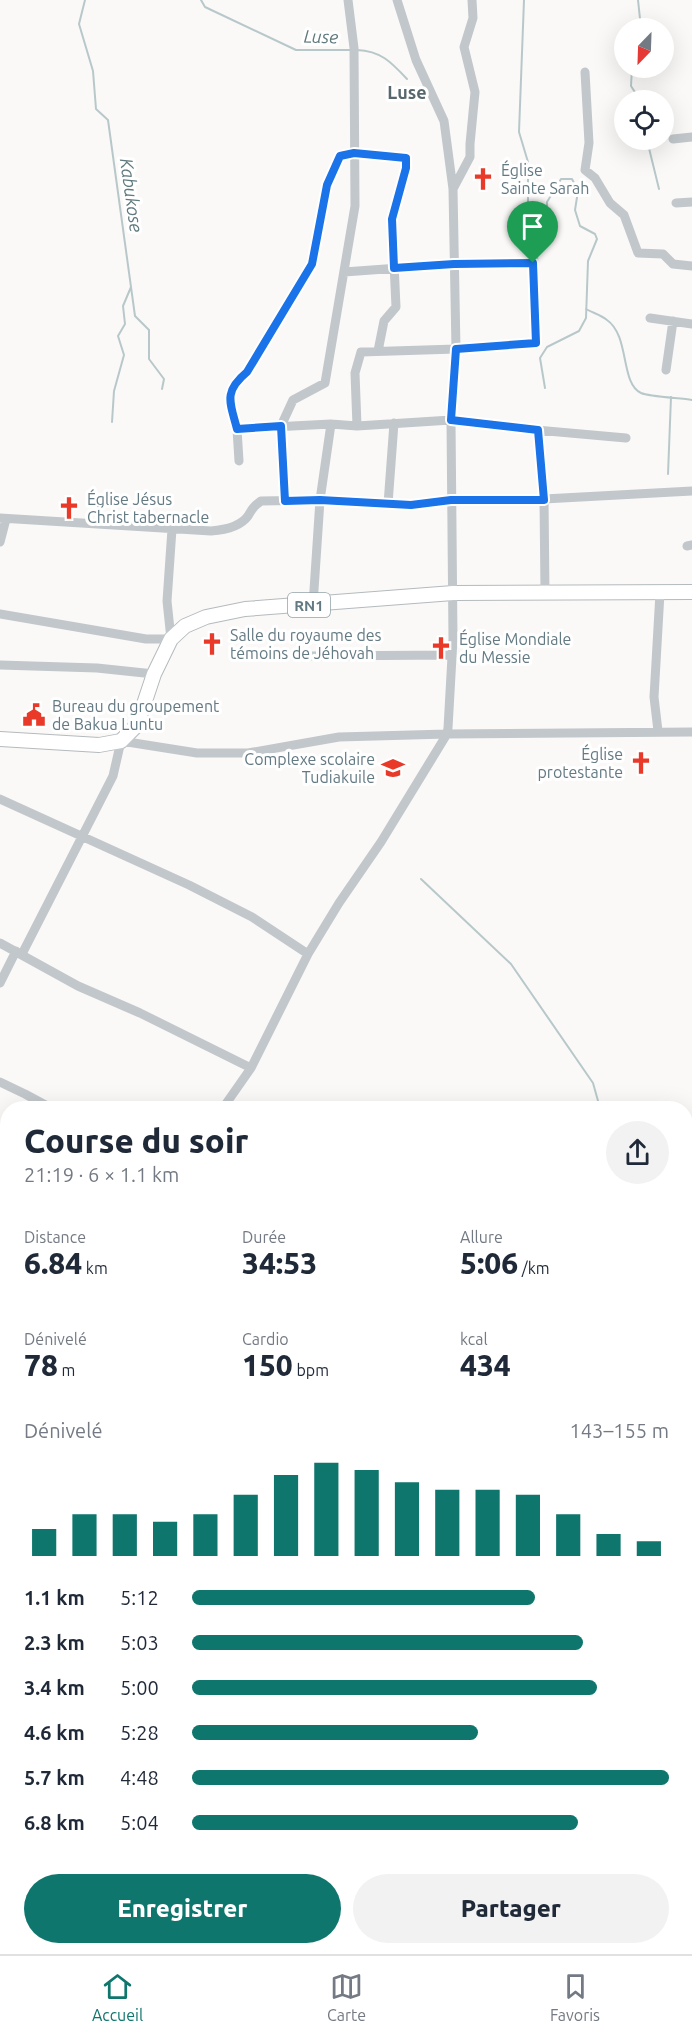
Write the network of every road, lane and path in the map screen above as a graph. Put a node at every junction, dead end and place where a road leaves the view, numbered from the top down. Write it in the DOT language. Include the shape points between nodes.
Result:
graph roads {
  1 [pos="348,0"];
  2 [pos="397,0"];
  3 [pos="472,0"];
  4 [pos="585,72"];
  5 [pos="692,137"];
  6 [pos="674,139"];
  7 [pos="354,153"];
  8 [pos="453,189"];
  9 [pos="692,202"];
  10 [pos="676,203"];
  11 [pos="533,236"];
  12 [pos="533,263"];
  13 [pos="454,264"];
  14 [pos="692,266"];
  15 [pos="394,268"];
  16 [pos="344,272"];
  17 [pos="650,318"];
  18 [pos="673,321"];
  19 [pos="692,324"];
  20 [pos="456,349"];
  21 [pos="378,351"];
  22 [pos="666,370"];
  23 [pos="451,420"];
  24 [pos="394,423"];
  25 [pos="331,424"];
  26 [pos="281,426"];
  27 [pos="357,426"];
  28 [pos="237,429"];
  29 [pos="538,430"];
  30 [pos="626,438"];
  31 [pos="239,461"];
  32 [pos="692,491"];
  33 [pos="320,500"];
  34 [pos="451,500"];
  35 [pos="544,500"];
  36 [pos="285,501"];
  37 [pos="388,504"];
  38 [pos="3,519"];
  39 [pos="172,529"];
  40 [pos="0,542"];
  41 [pos="453,592"];
  42 [pos="545,592"];
  43 [pos="692,592"];
  44 [pos="660,594"];
  45 [pos="313,604"];
  46 [pos="0,614"];
  47 [pos="171,639"];
  48 [pos="451,655"];
  49 [pos="312,656"];
  50 [pos="0,665"];
  51 [pos="154,674"];
  52 [pos="658,731"];
  53 [pos="692,732"];
  54 [pos="447,734"];
  55 [pos="0,740"];
  56 [pos="121,741"];
  57 [pos="0,799"];
  58 [pos="81,836"];
  59 [pos="0,943"];
  60 [pos="19,953"];
  61 [pos="308,954"];
  62 [pos="0,983"];
  63 [pos="251,1068"];
  64 [pos="0,1082"];
  65 [pos="38,1101"];
  66 [pos="228,1101"];
  1 -- 7 [label="street" via="354,48"];
  2 -- 8 [label="street" via="416,60 444,121"];
  3 -- 8 [label="street" via="473,18 464,48 475,92 470,157"];
  4 -- 14 [label="street" via="589,143 585,171 624,215 638,253 663,254 673,264"];
  5 -- 6 [label="street"];
  7 -- 15 [label="street" via="406,158 392,219"];
  7 -- 16 [label="street" via="355,206"];
  7 -- 28 [label="street" via="340,156 327,185 312,264 247,372 235,382 229,398"];
  8 -- 13 [label="street"];
  9 -- 10 [label="street"];
  11 -- 12 [label="street"];
  12 -- 13 [label="street"];
  12 -- 20 [label="street" via="536,343"];
  13 -- 15 [label="street"];
  13 -- 20 [label="street"];
  15 -- 16 [label="street"];
  15 -- 21 [label="street" via="396,307 384,321"];
  16 -- 26 [label="street" via="325,383 293,400"];
  17 -- 18 [label="street"];
  18 -- 19 [label="street"];
  18 -- 22 [label="street"];
  20 -- 21 [label="street"];
  20 -- 23 [label="street"];
  21 -- 27 [label="street" via="361,351 355,373"];
  23 -- 24 [label="street"];
  23 -- 29 [label="street"];
  23 -- 34 [label="street"];
  24 -- 27 [label="street"];
  24 -- 37 [label="street"];
  25 -- 26 [label="street"];
  25 -- 27 [label="street"];
  25 -- 33 [label="street"];
  26 -- 28 [label="street"];
  26 -- 36 [label="street"];
  28 -- 31 [label="street"];
  29 -- 30 [label="street"];
  29 -- 35 [label="street"];
  32 -- 35 [label="street"];
  33 -- 36 [label="street"];
  33 -- 37 [label="street"];
  33 -- 45 [label="street"];
  34 -- 35 [label="street"];
  34 -- 37 [label="street"];
  34 -- 41 [label="street"];
  35 -- 42 [label="street"];
  36 -- 39 [label="street" via="261,501 247,518 221,530"];
  38 -- 39 [label="street"];
  38 -- 40 [label="street"];
  39 -- 47 [label="street" via="167,601"];
  41 -- 42 [label="highway, RN1"];
  41 -- 45 [label="highway, RN1"];
  41 -- 48 [label="street"];
  42 -- 44 [label="highway, RN1"];
  43 -- 44 [label="highway, RN1"];
  44 -- 52 [label="street" via="654,697"];
  45 -- 47 [label="highway, RN1" via="245,609 207,617 184,626"];
  46 -- 47 [label="street" via="146,639"];
  47 -- 51 [label="highway, RN1"];
  48 -- 49 [label="street"];
  48 -- 54 [label="street"];
  50 -- 51 [label="street"];
  51 -- 56 [label="highway, RN1" via="137,725"];
  52 -- 53 [label="street"];
  52 -- 54 [label="street"];
  54 -- 56 [label="street" via="339,737 248,753 197,753"];
  54 -- 61 [label="street"];
  55 -- 56 [label="highway" via="99,745"];
  56 -- 58 [label="street" via="113,776"];
  57 -- 58 [label="street"];
  58 -- 60 [label="street"];
  58 -- 61 [label="street" via="252,917"];
  59 -- 60 [label="street"];
  60 -- 62 [label="street"];
  60 -- 63 [label="street" via="78,986"];
  61 -- 63 [label="street"];
  63 -- 66 [label="street"];
  64 -- 65 [label="street"];
}
